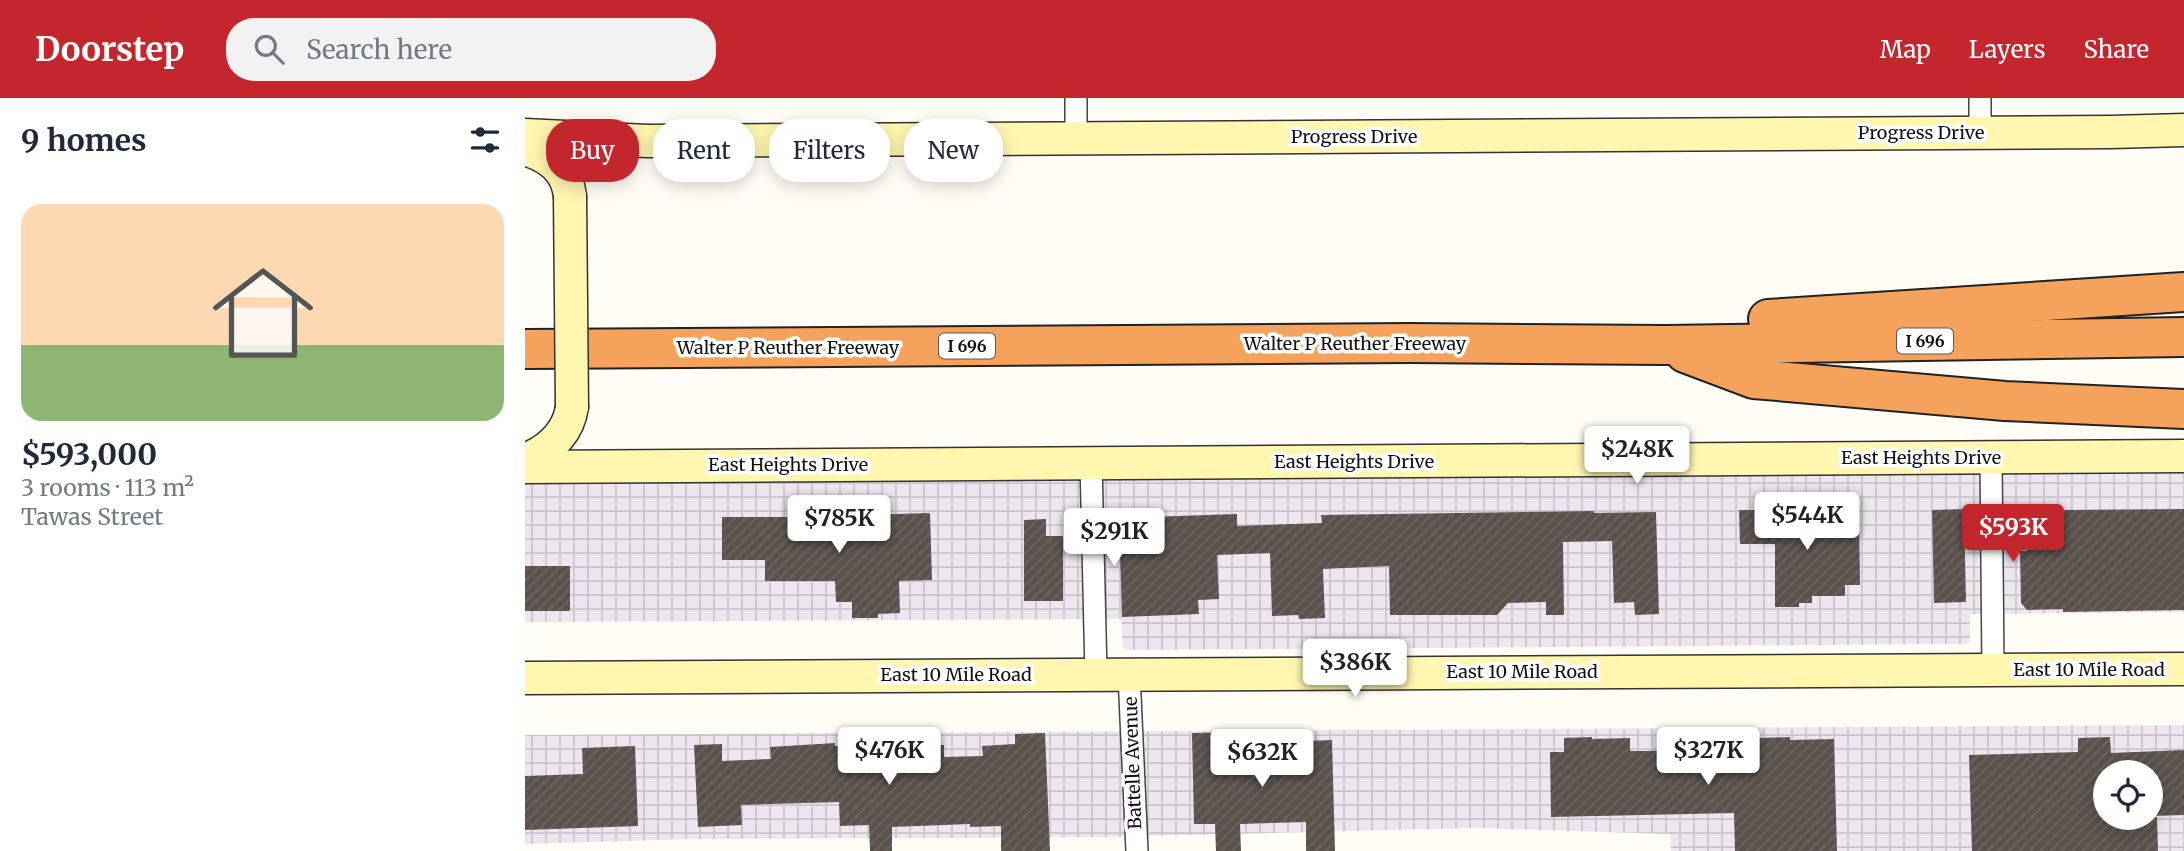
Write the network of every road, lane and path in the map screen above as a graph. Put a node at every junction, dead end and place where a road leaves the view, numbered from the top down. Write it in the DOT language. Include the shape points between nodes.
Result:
graph roads {
  1 [pos="1076,98"];
  2 [pos="1980,98"];
  3 [pos="2184,130"];
  4 [pos="1980,133"];
  5 [pos="525,135"];
  6 [pos="1076,139"];
  7 [pos="525,149"];
  8 [pos="2184,292"];
  9 [pos="2184,337"];
  10 [pos="1410,343"];
  11 [pos="1666,345"];
  12 [pos="525,349"];
  13 [pos="2184,409"];
  14 [pos="2184,456"];
  15 [pos="1991,457"];
  16 [pos="525,460"];
  17 [pos="1091,463"];
  18 [pos="525,467"];
  19 [pos="2184,669"];
  20 [pos="1993,670"];
  21 [pos="1096,674"];
  22 [pos="1129,674"];
  23 [pos="525,678"];
  24 [pos="1137,851"];
  1 -- 6 [label="street"];
  2 -- 4 [label="street"];
  3 -- 4 [label="main road, Progress Drive"];
  4 -- 6 [label="main road, Progress Drive"];
  5 -- 6 [label="main road, Progress Drive" via="647,141"];
  7 -- 16 [label="main road, bridge" via="546,158 568,183 572,407 559,438"];
  8 -- 10 [label="highway"];
  9 -- 11 [label="highway, Walter P Reuther Freeway / I 696"];
  10 -- 11 [label="highway, Walter P Reuther Freeway / I 696"];
  10 -- 12 [label="highway, Walter P Reuther Freeway / I 696"];
  11 -- 13 [label="highway" via="1754,379 2005,401"];
  14 -- 15 [label="main road, East Heights Drive"];
  15 -- 17 [label="main road, East Heights Drive"];
  15 -- 20 [label="street"];
  17 -- 18 [label="main road, East Heights Drive"];
  17 -- 21 [label="street"];
  19 -- 20 [label="main road, East 10 Mile Road"];
  20 -- 22 [label="main road, East 10 Mile Road"];
  21 -- 22 [label="main road, East 10 Mile Road"];
  21 -- 23 [label="main road, East 10 Mile Road"];
  22 -- 24 [label="street, Battelle Avenue"];
}
